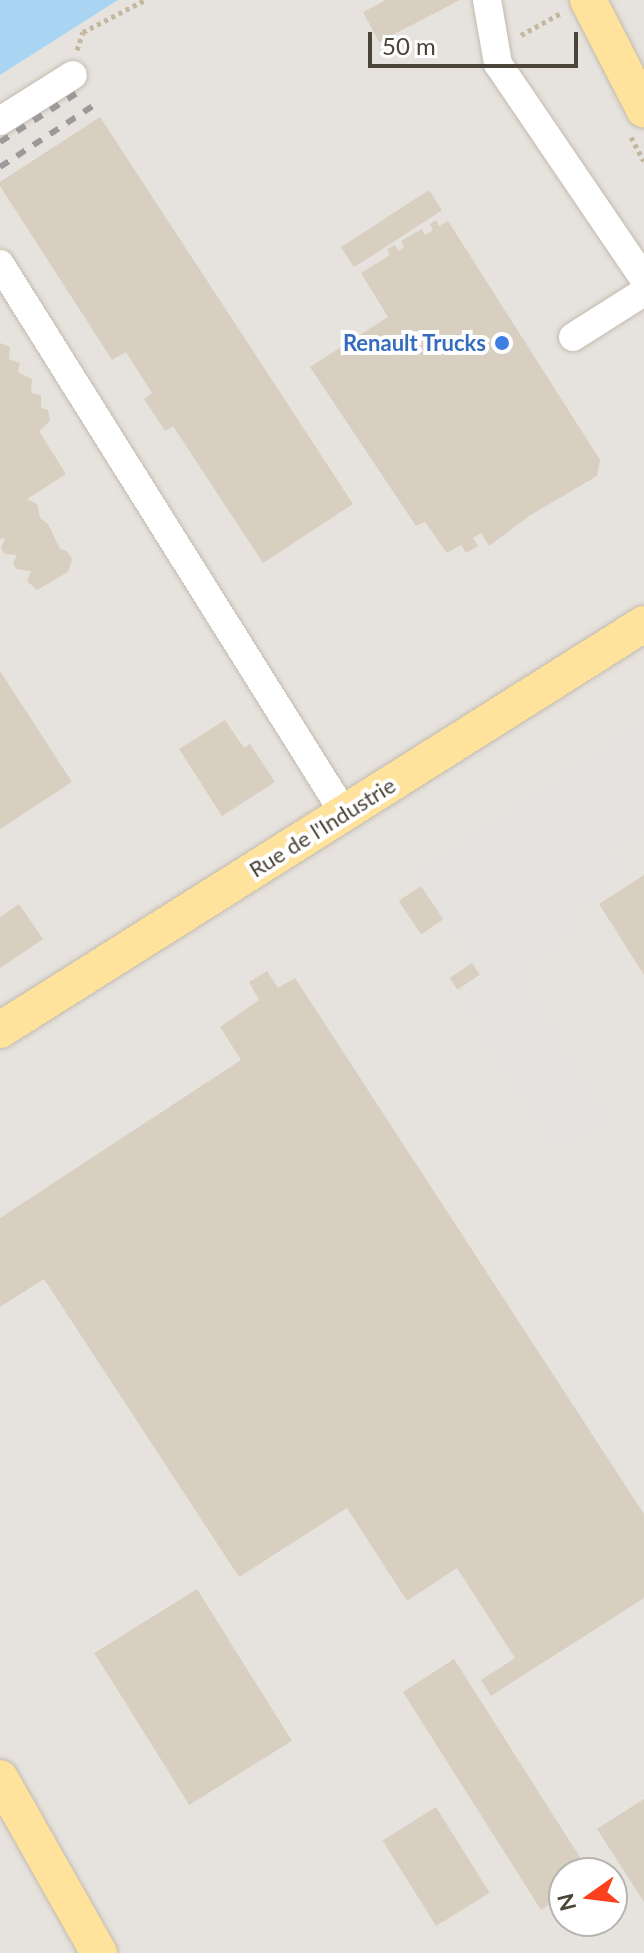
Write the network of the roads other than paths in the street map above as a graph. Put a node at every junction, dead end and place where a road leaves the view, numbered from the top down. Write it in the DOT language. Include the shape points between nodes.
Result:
graph roads {
  1 [pos="487,0"];
  2 [pos="588,0"];
  3 [pos="73,75"];
  4 [pos="644,109"];
  5 [pos="0,121"];
  6 [pos="0,264"];
  7 [pos="644,279"];
  8 [pos="644,292"];
  9 [pos="573,337"];
  10 [pos="644,624"];
  11 [pos="344,813"];
  12 [pos="0,1030"];
  13 [pos="0,1778"];
  14 [pos="99,1953"];
  1 -- 7 [label="street" via="504,42 498,64"];
  2 -- 4 [label="main road"];
  3 -- 5 [label="street"];
  6 -- 11 [label="street"];
  8 -- 9 [label="street"];
  10 -- 11 [label="main road, Rue de l'Industrie"];
  11 -- 12 [label="main road, Rue de l'Industrie"];
  13 -- 14 [label="main road"];
}
